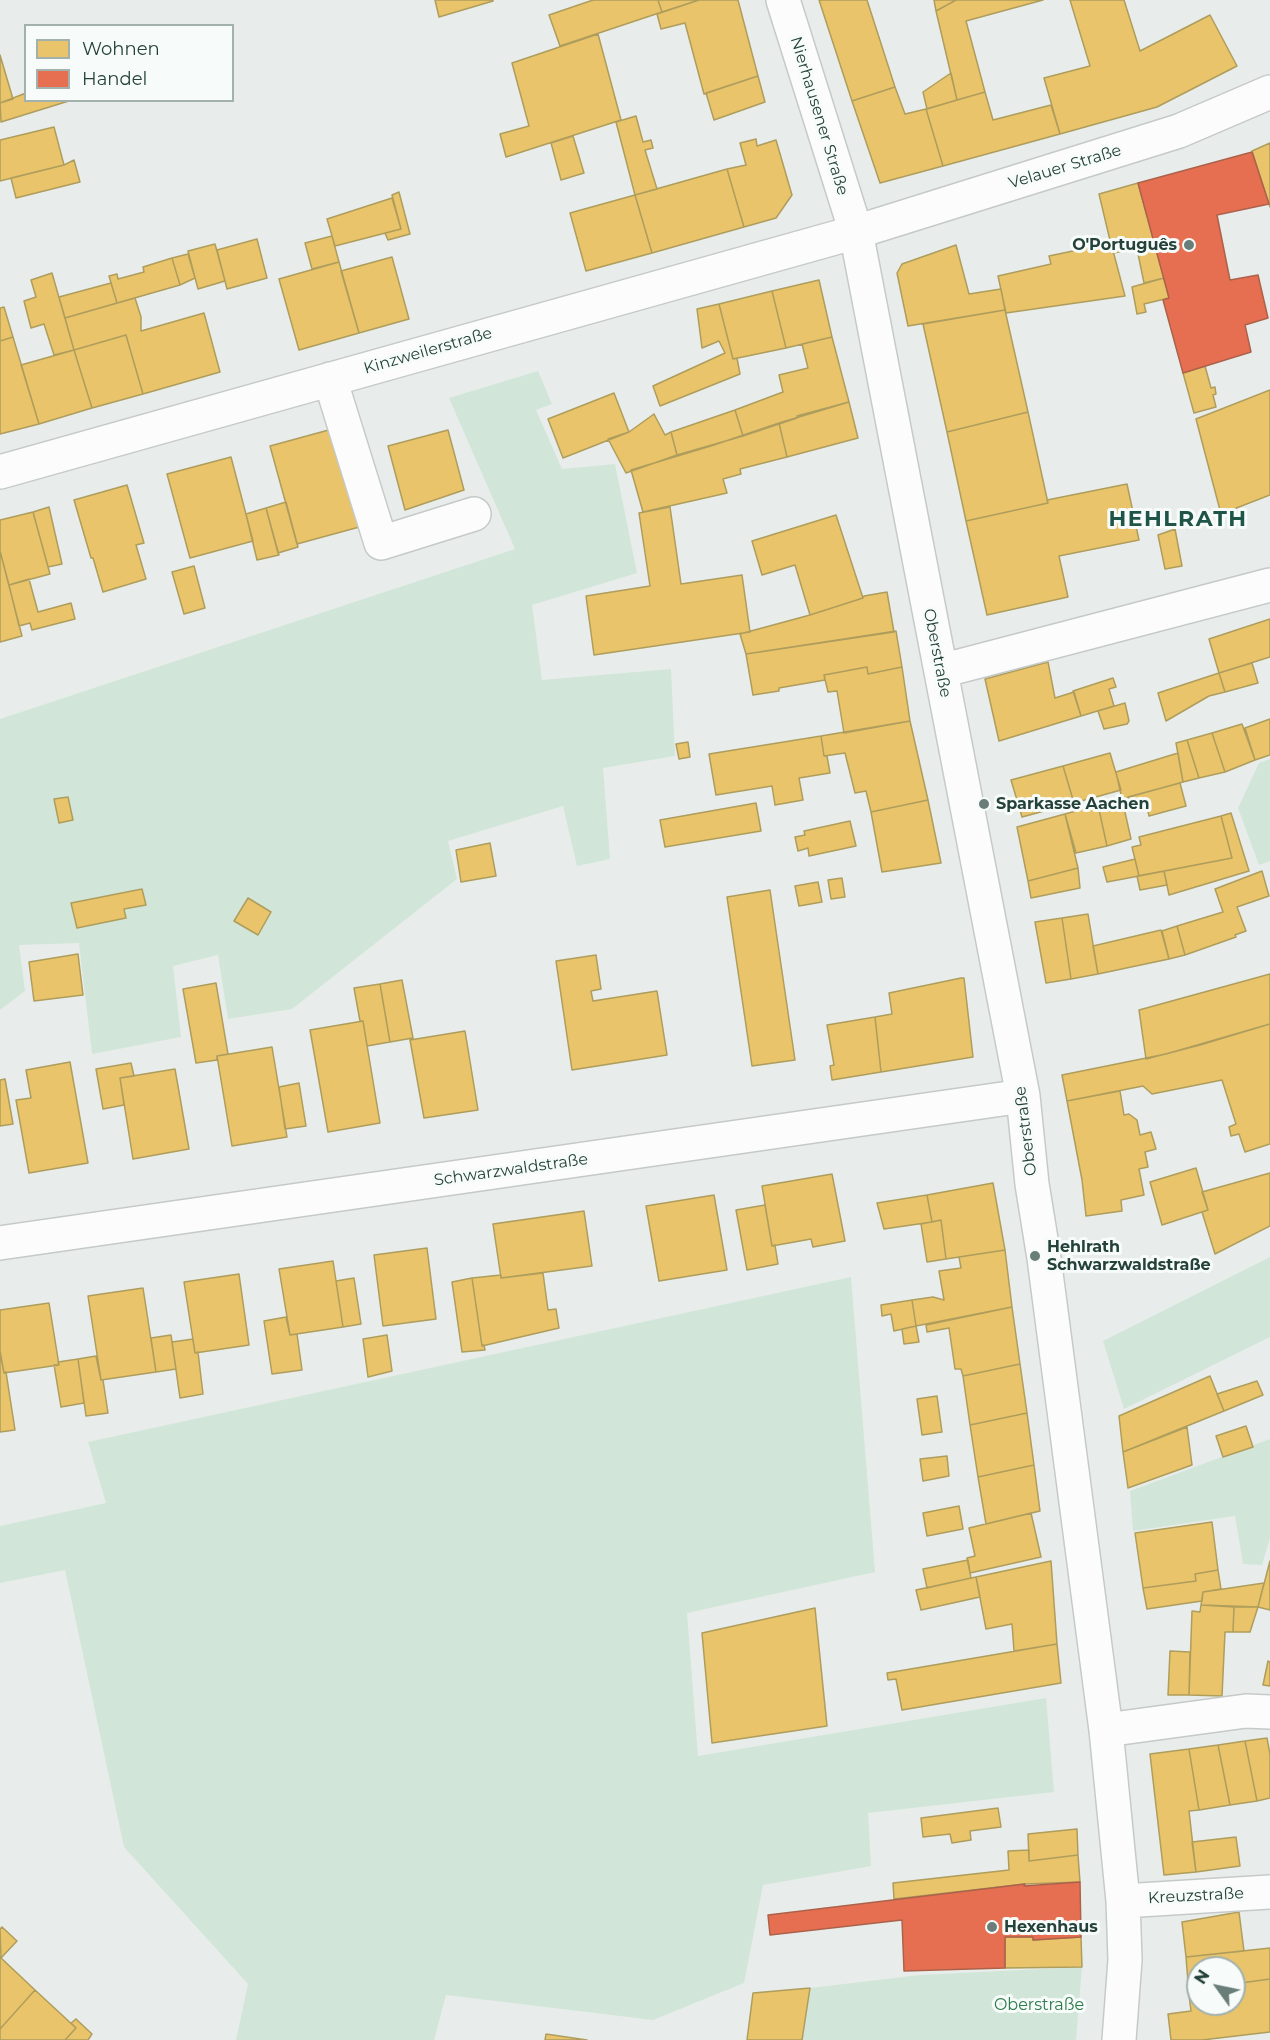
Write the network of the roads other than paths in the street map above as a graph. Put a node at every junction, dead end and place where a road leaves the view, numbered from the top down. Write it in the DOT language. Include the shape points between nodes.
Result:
graph roads {
  1 [pos="783,0"];
  2 [pos="1270,92"];
  3 [pos="856,232"];
  4 [pos="330,379"];
  5 [pos="0,472"];
  6 [pos="474,514"];
  7 [pos="1270,585"];
  8 [pos="941,671"];
  9 [pos="1023,1096"];
  10 [pos="0,1243"];
  11 [pos="1270,1712"];
  12 [pos="1106,1730"];
  13 [pos="1270,1892"];
  14 [pos="1123,1901"];
  15 [pos="1119,2040"];
  1 -- 3 [label="street, Nierhausener Straße"];
  2 -- 3 [label="street, Velauer Straße" via="1179,131"];
  3 -- 4 [label="street, Kinzweilerstraße"];
  3 -- 8 [label="street, Oberstraße"];
  4 -- 5 [label="street, Kinzweilerstraße"];
  4 -- 6 [label="street" via="381,543"];
  7 -- 8 [label="street"];
  8 -- 9 [label="street, Oberstraße"];
  9 -- 10 [label="street, Schwarzwaldstraße"];
  9 -- 12 [label="street, Oberstraße"];
  11 -- 12 [label="street" via="1246,1711"];
  12 -- 14 [label="street, Oberstraße"];
  13 -- 14 [label="street, Kreuzstraße"];
  14 -- 15 [label="street, Oberstraße" via="1125,1960"];
}
